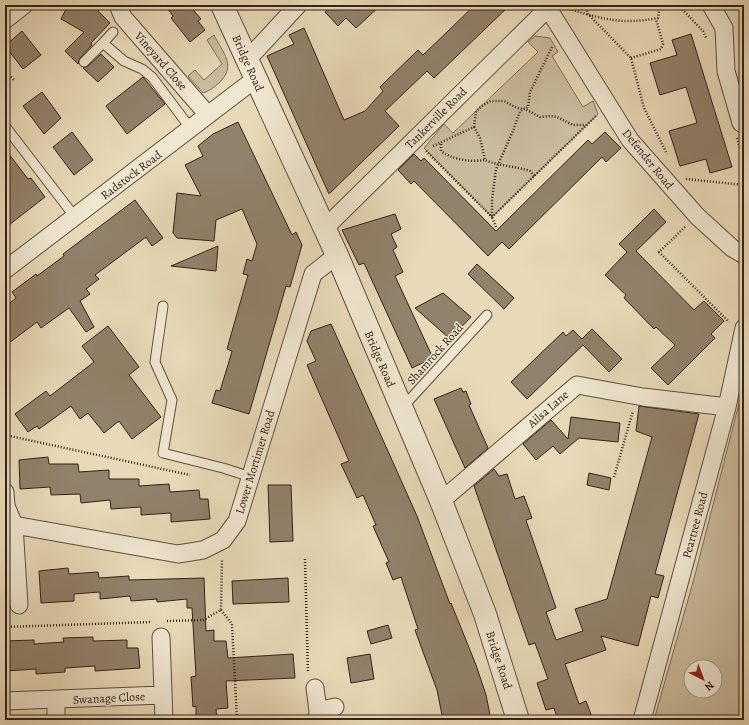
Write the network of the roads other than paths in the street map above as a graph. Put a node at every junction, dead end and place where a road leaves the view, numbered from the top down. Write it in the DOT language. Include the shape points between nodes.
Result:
graph roads {
  1 [pos="24,5"];
  2 [pos="118,5"];
  3 [pos="222,5"];
  4 [pos="298,5"];
  5 [pos="711,5"];
  6 [pos="552,7"];
  7 [pos="5,20"];
  8 [pos="114,32"];
  9 [pos="103,43"];
  10 [pos="84,62"];
  11 [pos="251,69"];
  12 [pos="738,88"];
  13 [pos="208,115"];
  14 [pos="741,123"];
  15 [pos="5,126"];
  16 [pos="191,129"];
  17 [pos="75,217"];
  18 [pos="325,228"];
  19 [pos="337,255"];
  20 [pos="744,255"];
  21 [pos="5,270"];
  22 [pos="163,306"];
  23 [pos="487,315"];
  24 [pos="743,332"];
  25 [pos="727,407"];
  26 [pos="401,409"];
  27 [pos="251,478"];
  28 [pos="5,492"];
  29 [pos="441,501"];
  30 [pos="14,525"];
  31 [pos="19,605"];
  32 [pos="160,627"];
  33 [pos="315,688"];
  34 [pos="162,695"];
  35 [pos="5,701"];
  36 [pos="56,701"];
  37 [pos="335,707"];
  38 [pos="318,715"];
  39 [pos="56,720"];
  40 [pos="164,720"];
  41 [pos="518,720"];
  42 [pos="642,720"];
  1 -- 7 [label="street"];
  2 -- 13 [label="street, Vineyard Close" via="123,17"];
  3 -- 11 [label="street, Bridge Road"];
  4 -- 11 [label="street"];
  5 -- 12 [label="street" via="724,28 726,71"];
  6 -- 18 [label="street, Tankerville Road"];
  6 -- 20 [label="street, Defender Road" via="561,29 630,140 696,216 732,248"];
  8 -- 9 [label="lane"];
  9 -- 10 [label="lane"];
  9 -- 16 [label="lane" via="124,61 152,77"];
  11 -- 13 [label="street, Radstock Road"];
  11 -- 18 [label="street, Bridge Road"];
  12 -- 14 [label="street"];
  13 -- 16 [label="street, Radstock Road"];
  15 -- 17 [label="lane"];
  16 -- 17 [label="street, Radstock Road"];
  17 -- 21 [label="street, Radstock Road"];
  18 -- 19 [label="street, Bridge Road"];
  19 -- 26 [label="street, Bridge Road"];
  19 -- 27 [label="street, Lower Mortimer Road" via="313,274"];
  22 -- 27 [label="lane" via="155,362 172,400 163,453"];
  23 -- 26 [label="lane, Shamrock Road"];
  24 -- 25 [label="street, Peartree Road"];
  25 -- 29 [label="street, Ailsa Lane" via="637,396 577,385"];
  25 -- 42 [label="street, Peartree Road"];
  26 -- 29 [label="street, Bridge Road"];
  27 -- 30 [label="street, Lower Mortimer Road" via="237,521 223,540 203,550 178,554"];
  28 -- 30 [label="street" via="6,506"];
  29 -- 41 [label="street, Bridge Road" via="485,614"];
  30 -- 31 [label="street"];
  32 -- 34 [label="street, Swanage Close"];
  33 -- 38 [label="street"];
  34 -- 36 [label="street, Swanage Close"];
  34 -- 40 [label="street, Swanage Close"];
  35 -- 36 [label="street, Swanage Close"];
  36 -- 39 [label="street, Swanage Close"];
  37 -- 38 [label="street"];
}
